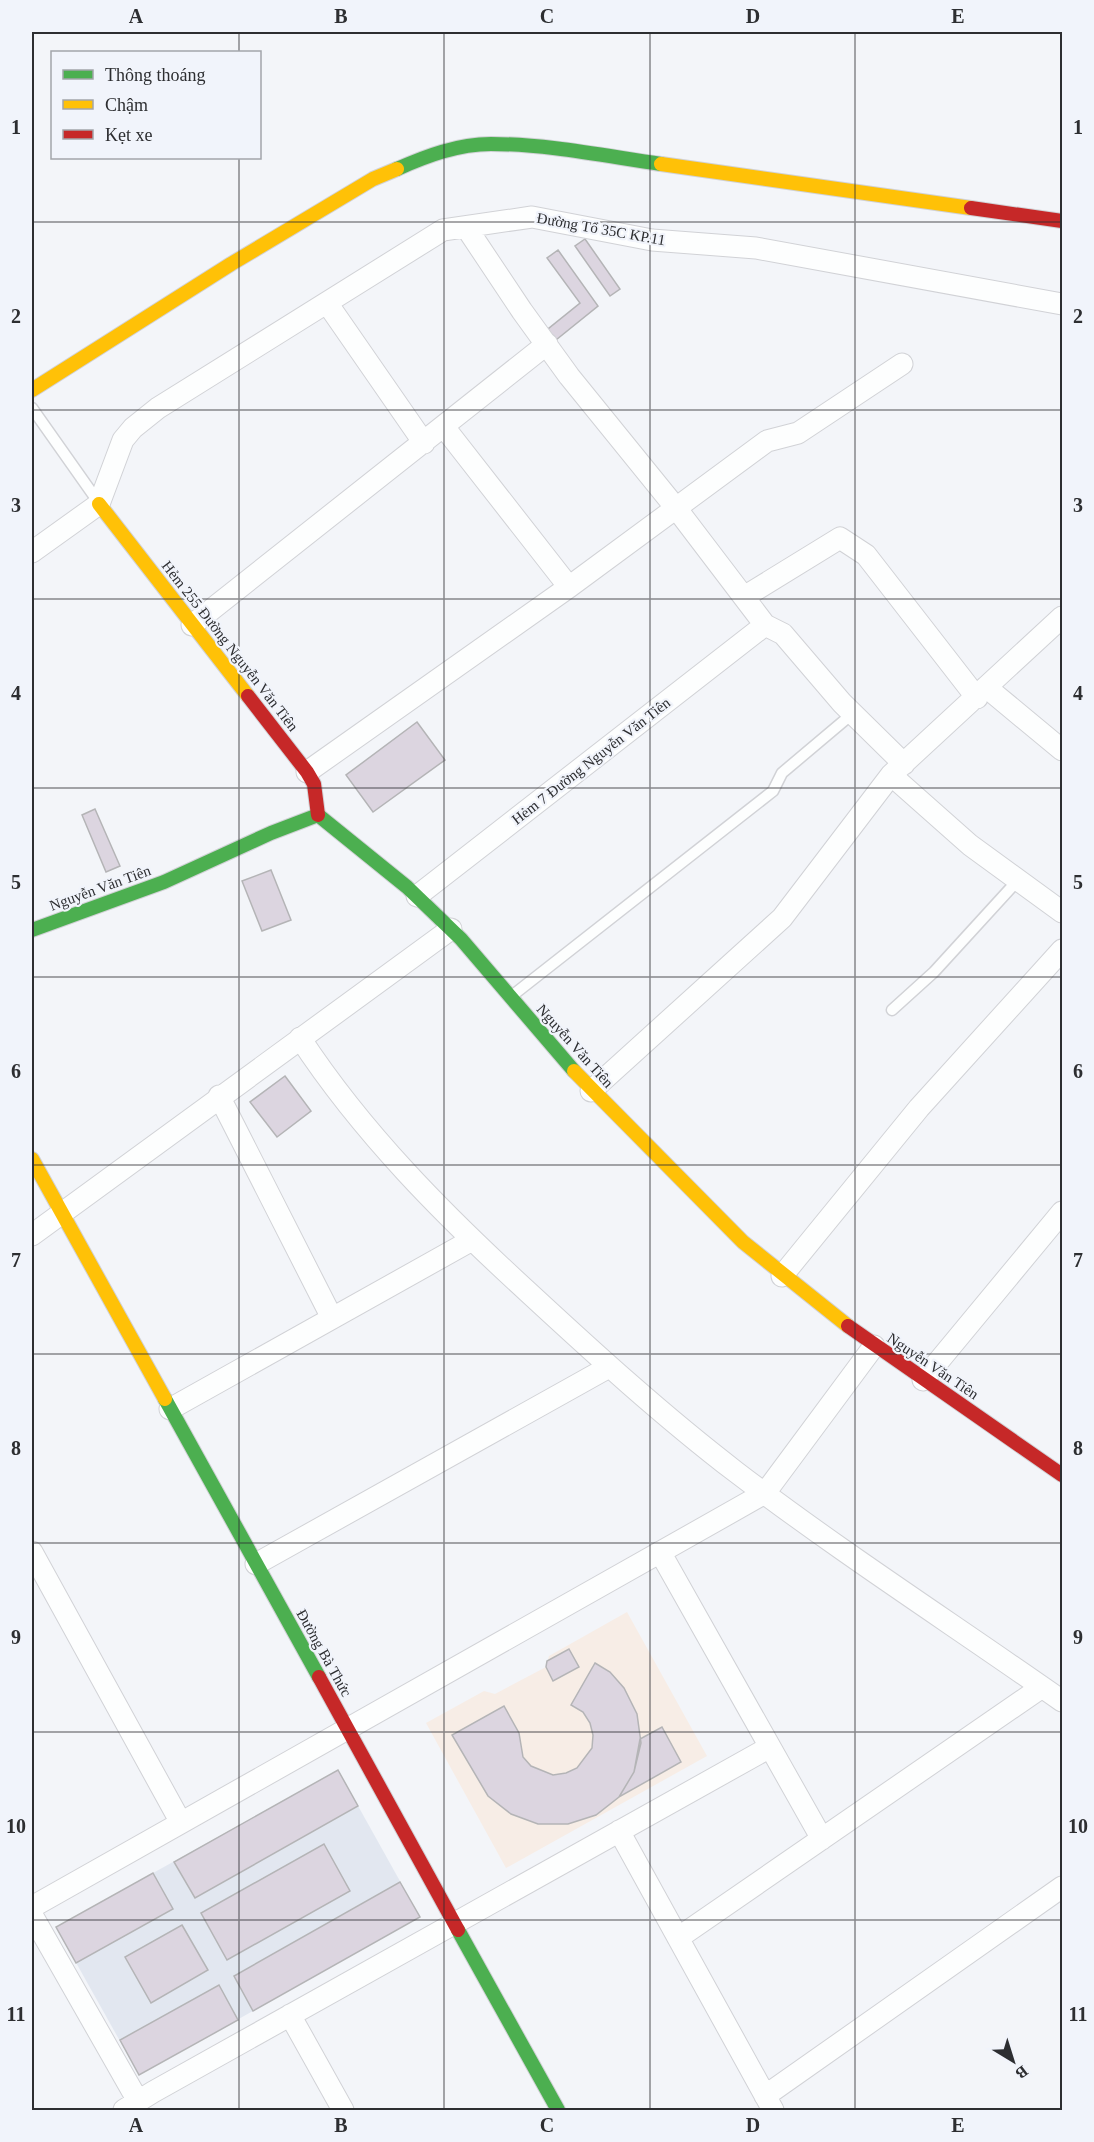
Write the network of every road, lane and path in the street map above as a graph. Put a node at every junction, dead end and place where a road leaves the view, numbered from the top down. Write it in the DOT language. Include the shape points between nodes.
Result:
graph roads {
  1 [pos="1062,221"];
  2 [pos="466,227"];
  3 [pos="327,303"];
  4 [pos="1062,304"];
  5 [pos="547,344"];
  6 [pos="902,364"];
  7 [pos="32,390"];
  8 [pos="32,408"];
  9 [pos="444,427"];
  10 [pos="424,443"];
  11 [pos="99,504"];
  12 [pos="676,508"];
  13 [pos="32,552"];
  14 [pos="569,587"];
  15 [pos="744,597"];
  16 [pos="1062,617"];
  17 [pos="192,625"];
  18 [pos="765,625"];
  19 [pos="982,692"];
  20 [pos="852,714"];
  21 [pos="1062,750"];
  22 [pos="898,770"];
  23 [pos="307,772"];
  24 [pos="318,815"];
  25 [pos="1018,880"];
  26 [pos="417,896"];
  27 [pos="1062,912"];
  28 [pos="451,928"];
  29 [pos="32,930"];
  30 [pos="1062,950"];
  31 [pos="510,997"];
  32 [pos="892,1010"];
  33 [pos="300,1038"];
  34 [pos="591,1091"];
  35 [pos="219,1096"];
  36 [pos="32,1159"];
  37 [pos="61,1212"];
  38 [pos="1062,1212"];
  39 [pos="32,1235"];
  40 [pos="472,1240"];
  41 [pos="782,1276"];
  42 [pos="332,1318"];
  43 [pos="874,1346"];
  44 [pos="609,1367"];
  45 [pos="924,1380"];
  46 [pos="170,1409"];
  47 [pos="1062,1475"];
  48 [pos="765,1493"];
  49 [pos="32,1552"];
  50 [pos="660,1552"];
  51 [pos="256,1564"];
  52 [pos="1042,1687"];
  53 [pos="1062,1701"];
  54 [pos="346,1728"];
  55 [pos="770,1747"];
  56 [pos="180,1821"];
  57 [pos="619,1831"];
  58 [pos="822,1839"];
  59 [pos="1062,1887"];
  60 [pos="32,1907"];
  61 [pos="32,1915"];
  62 [pos="454,1923"];
  63 [pos="678,1938"];
  64 [pos="290,2015"];
  65 [pos="769,2103"];
  66 [pos="131,2106"];
  67 [pos="342,2110"];
  68 [pos="558,2110"];
  1 -- 7 [label="street" via="546,148 489,144 431,154 373,179"];
  2 -- 3 [label="street, Đường Tổ 35C KP.11" via="443,230"];
  2 -- 4 [label="street, Đường Tổ 35C KP.11" via="532,217 652,240 756,248"];
  2 -- 5 [label="street"];
  3 -- 10 [label="street"];
  3 -- 11 [label="street, Đường Tổ 35C KP.11" via="158,408 133,428 123,440"];
  5 -- 9 [label="street"];
  5 -- 12 [label="street"];
  6 -- 12 [label="street" via="798,433 766,441"];
  8 -- 11 [label="lane"];
  9 -- 10 [label="street"];
  9 -- 14 [label="street"];
  10 -- 17 [label="street"];
  11 -- 13 [label="street"];
  11 -- 17 [label="street, Hẻm 255 Đường Nguyễn Văn Tiên"];
  12 -- 14 [label="street"];
  12 -- 15 [label="street"];
  14 -- 23 [label="street"];
  15 -- 18 [label="street"];
  15 -- 19 [label="street" via="840,538 866,555"];
  16 -- 19 [label="street"];
  17 -- 23 [label="street, Hẻm 255 Đường Nguyễn Văn Tiên"];
  18 -- 20 [label="street" via="783,634"];
  18 -- 26 [label="street, Hẻm 7 Đường Nguyễn Văn Tiên"];
  19 -- 21 [label="street"];
  19 -- 22 [label="street"];
  20 -- 22 [label="street"];
  20 -- 31 [label="lane" via="782,773 773,791"];
  22 -- 25 [label="street" via="970,845"];
  22 -- 34 [label="street" via="782,918"];
  23 -- 24 [label="street, Hẻm 255 Đường Nguyễn Văn Tiên" via="314,784"];
  24 -- 26 [label="street, Nguyễn Văn Tiên"];
  24 -- 29 [label="street, Nguyễn Văn Tiên" via="153,886"];
  25 -- 27 [label="street"];
  25 -- 32 [label="lane" via="934,972"];
  26 -- 28 [label="street, Nguyễn Văn Tiên"];
  28 -- 31 [label="street, Nguyễn Văn Tiên"];
  28 -- 33 [label="street"];
  30 -- 41 [label="street" via="919,1108"];
  31 -- 34 [label="street, Nguyễn Văn Tiên"];
  33 -- 35 [label="street"];
  33 -- 40 [label="street" via="370,1133"];
  34 -- 41 [label="street, Nguyễn Văn Tiên" via="711,1212"];
  35 -- 37 [label="street"];
  35 -- 42 [label="street"];
  36 -- 37 [label="street, Đường Bà Thức"];
  37 -- 39 [label="street"];
  37 -- 46 [label="street, Đường Bà Thức"];
  38 -- 45 [label="street"];
  40 -- 42 [label="street"];
  40 -- 44 [label="street"];
  41 -- 43 [label="street, Nguyễn Văn Tiên"];
  42 -- 46 [label="street"];
  43 -- 45 [label="street, Nguyễn Văn Tiên"];
  43 -- 48 [label="street"];
  44 -- 48 [label="street"];
  44 -- 51 [label="street"];
  45 -- 47 [label="street, Nguyễn Văn Tiên"];
  46 -- 51 [label="street, Đường Bà Thức"];
  48 -- 50 [label="street"];
  48 -- 52 [label="street"];
  49 -- 56 [label="street"];
  50 -- 54 [label="street"];
  50 -- 55 [label="street"];
  51 -- 54 [label="street, Đường Bà Thức"];
  52 -- 53 [label="street"];
  52 -- 58 [label="street"];
  54 -- 56 [label="street"];
  54 -- 62 [label="street, Đường Bà Thức"];
  55 -- 57 [label="street"];
  55 -- 58 [label="street"];
  56 -- 60 [label="street"];
  57 -- 62 [label="street"];
  57 -- 63 [label="street"];
  58 -- 63 [label="street"];
  59 -- 65 [label="street"];
  61 -- 66 [label="street"];
  62 -- 64 [label="street"];
  62 -- 68 [label="street, Đường Bà Thức"];
  63 -- 65 [label="street"];
  64 -- 66 [label="street"];
  64 -- 67 [label="street"];
}
